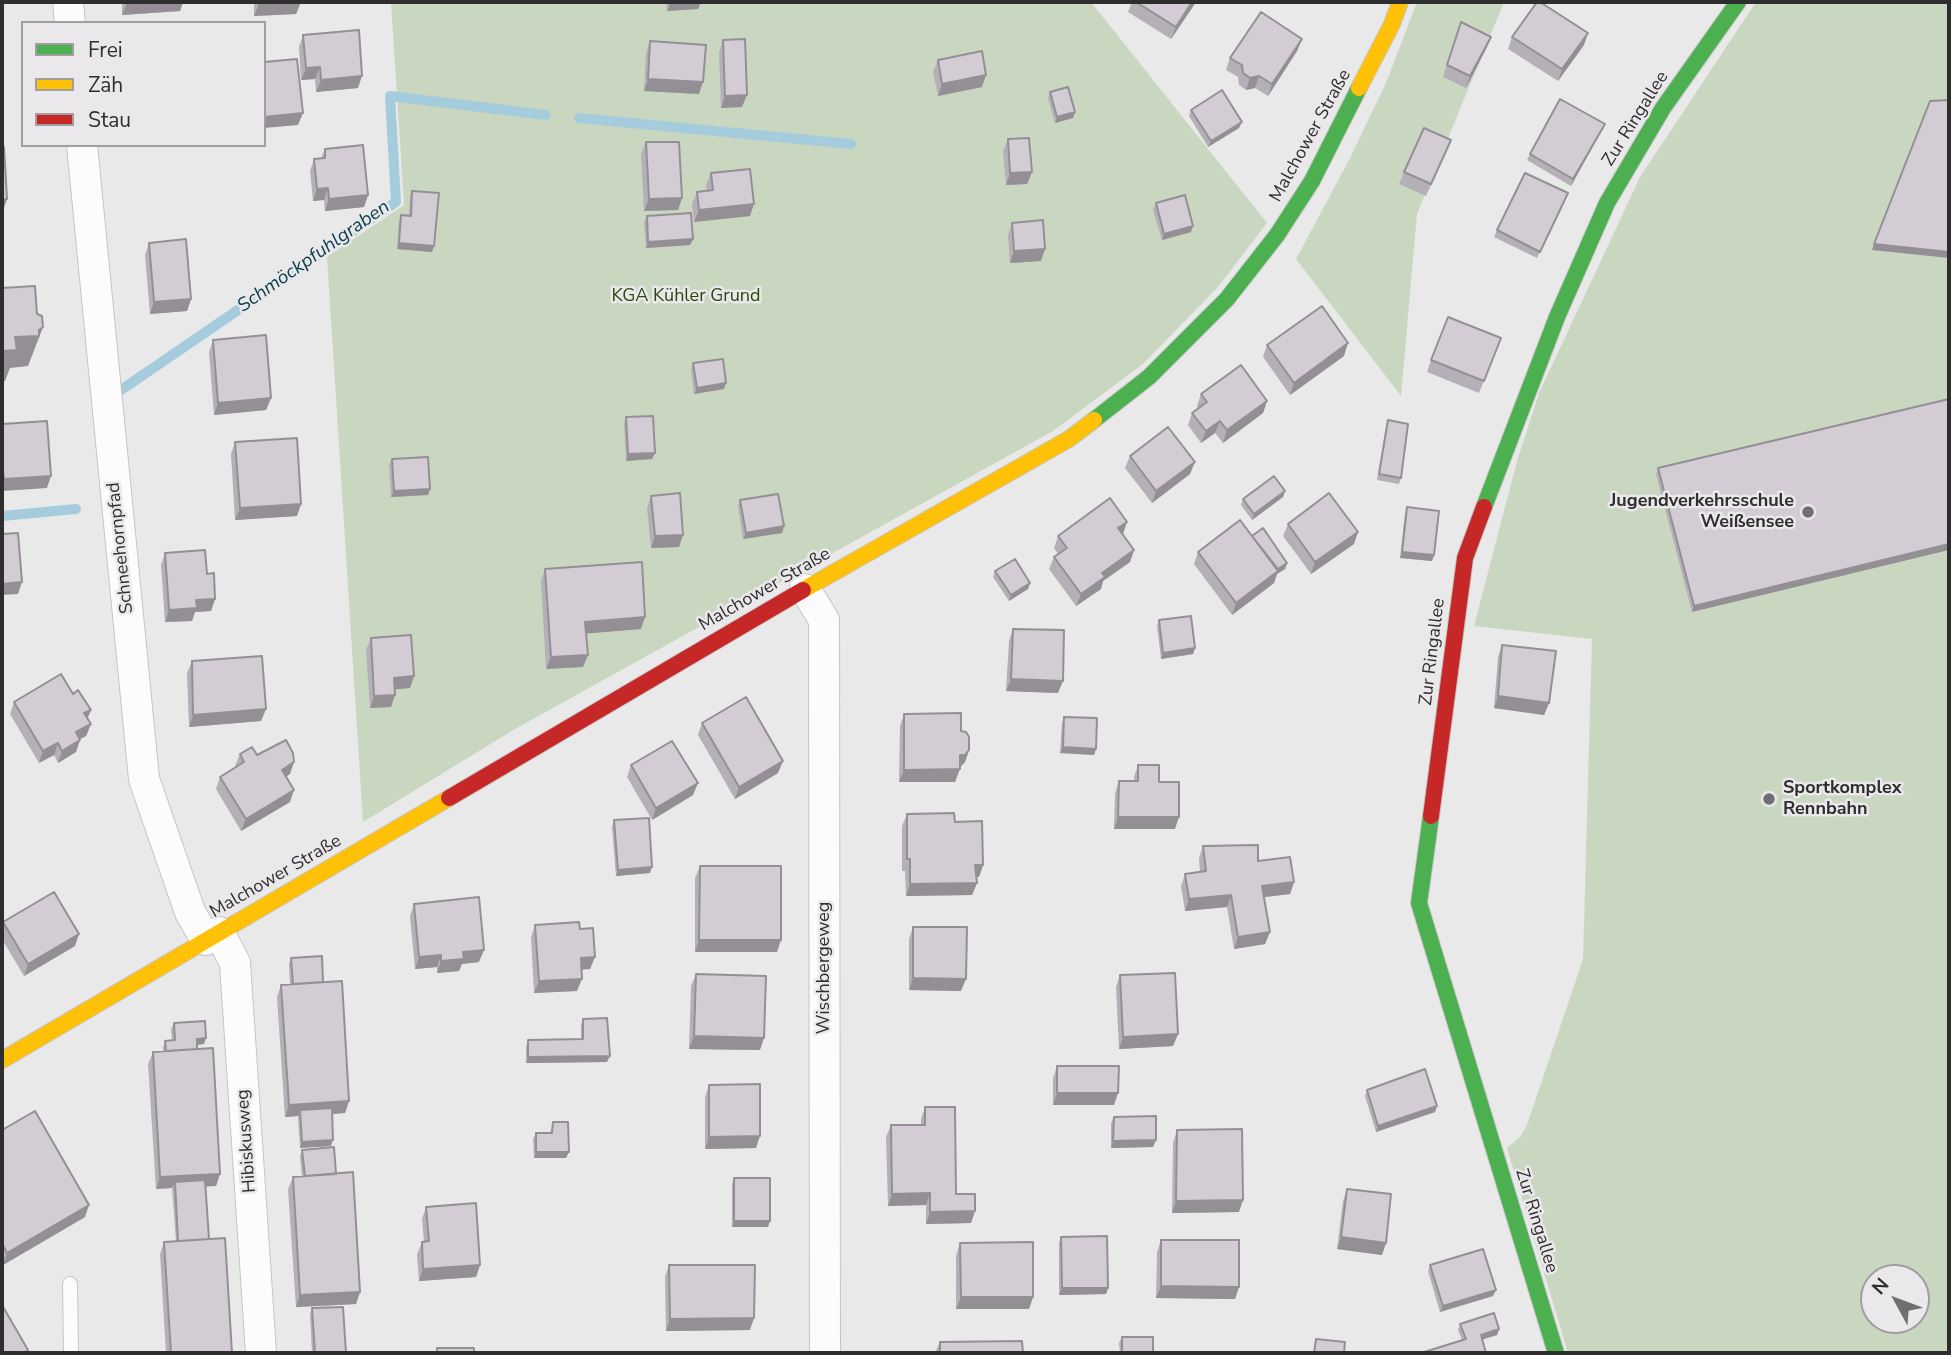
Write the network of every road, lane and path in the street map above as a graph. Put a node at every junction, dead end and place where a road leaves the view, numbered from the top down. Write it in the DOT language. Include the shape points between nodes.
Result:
graph roads {
  1 [pos="68,2"];
  2 [pos="1400,2"];
  3 [pos="1738,2"];
  4 [pos="70,21"];
  5 [pos="82,147"];
  6 [pos="805,589"];
  7 [pos="213,936"];
  8 [pos="2,1060"];
  9 [pos="70,1284"];
  10 [pos="71,1353"];
  11 [pos="261,1353"];
  12 [pos="825,1353"];
  13 [pos="1556,1353"];
  1 -- 4 [label="street"];
  2 -- 6 [label="street, Malchower Straße" via="1312,181 1277,235 1227,299 1149,377 1069,439"];
  3 -- 13 [label="street, Zur Ringallee" via="1663,108 1607,203 1557,317 1465,558 1419,903"];
  5 -- 7 [label="street, Schneehornpfad" via="144,779 190,912"];
  6 -- 7 [label="street, Malchower Straße"];
  6 -- 12 [label="street, Wischbergeweg" via="824,620"];
  7 -- 8 [label="street, Malchower Straße"];
  7 -- 11 [label="street, Hibiskusweg" via="235,964"];
  9 -- 10 [label="lane"];
}
